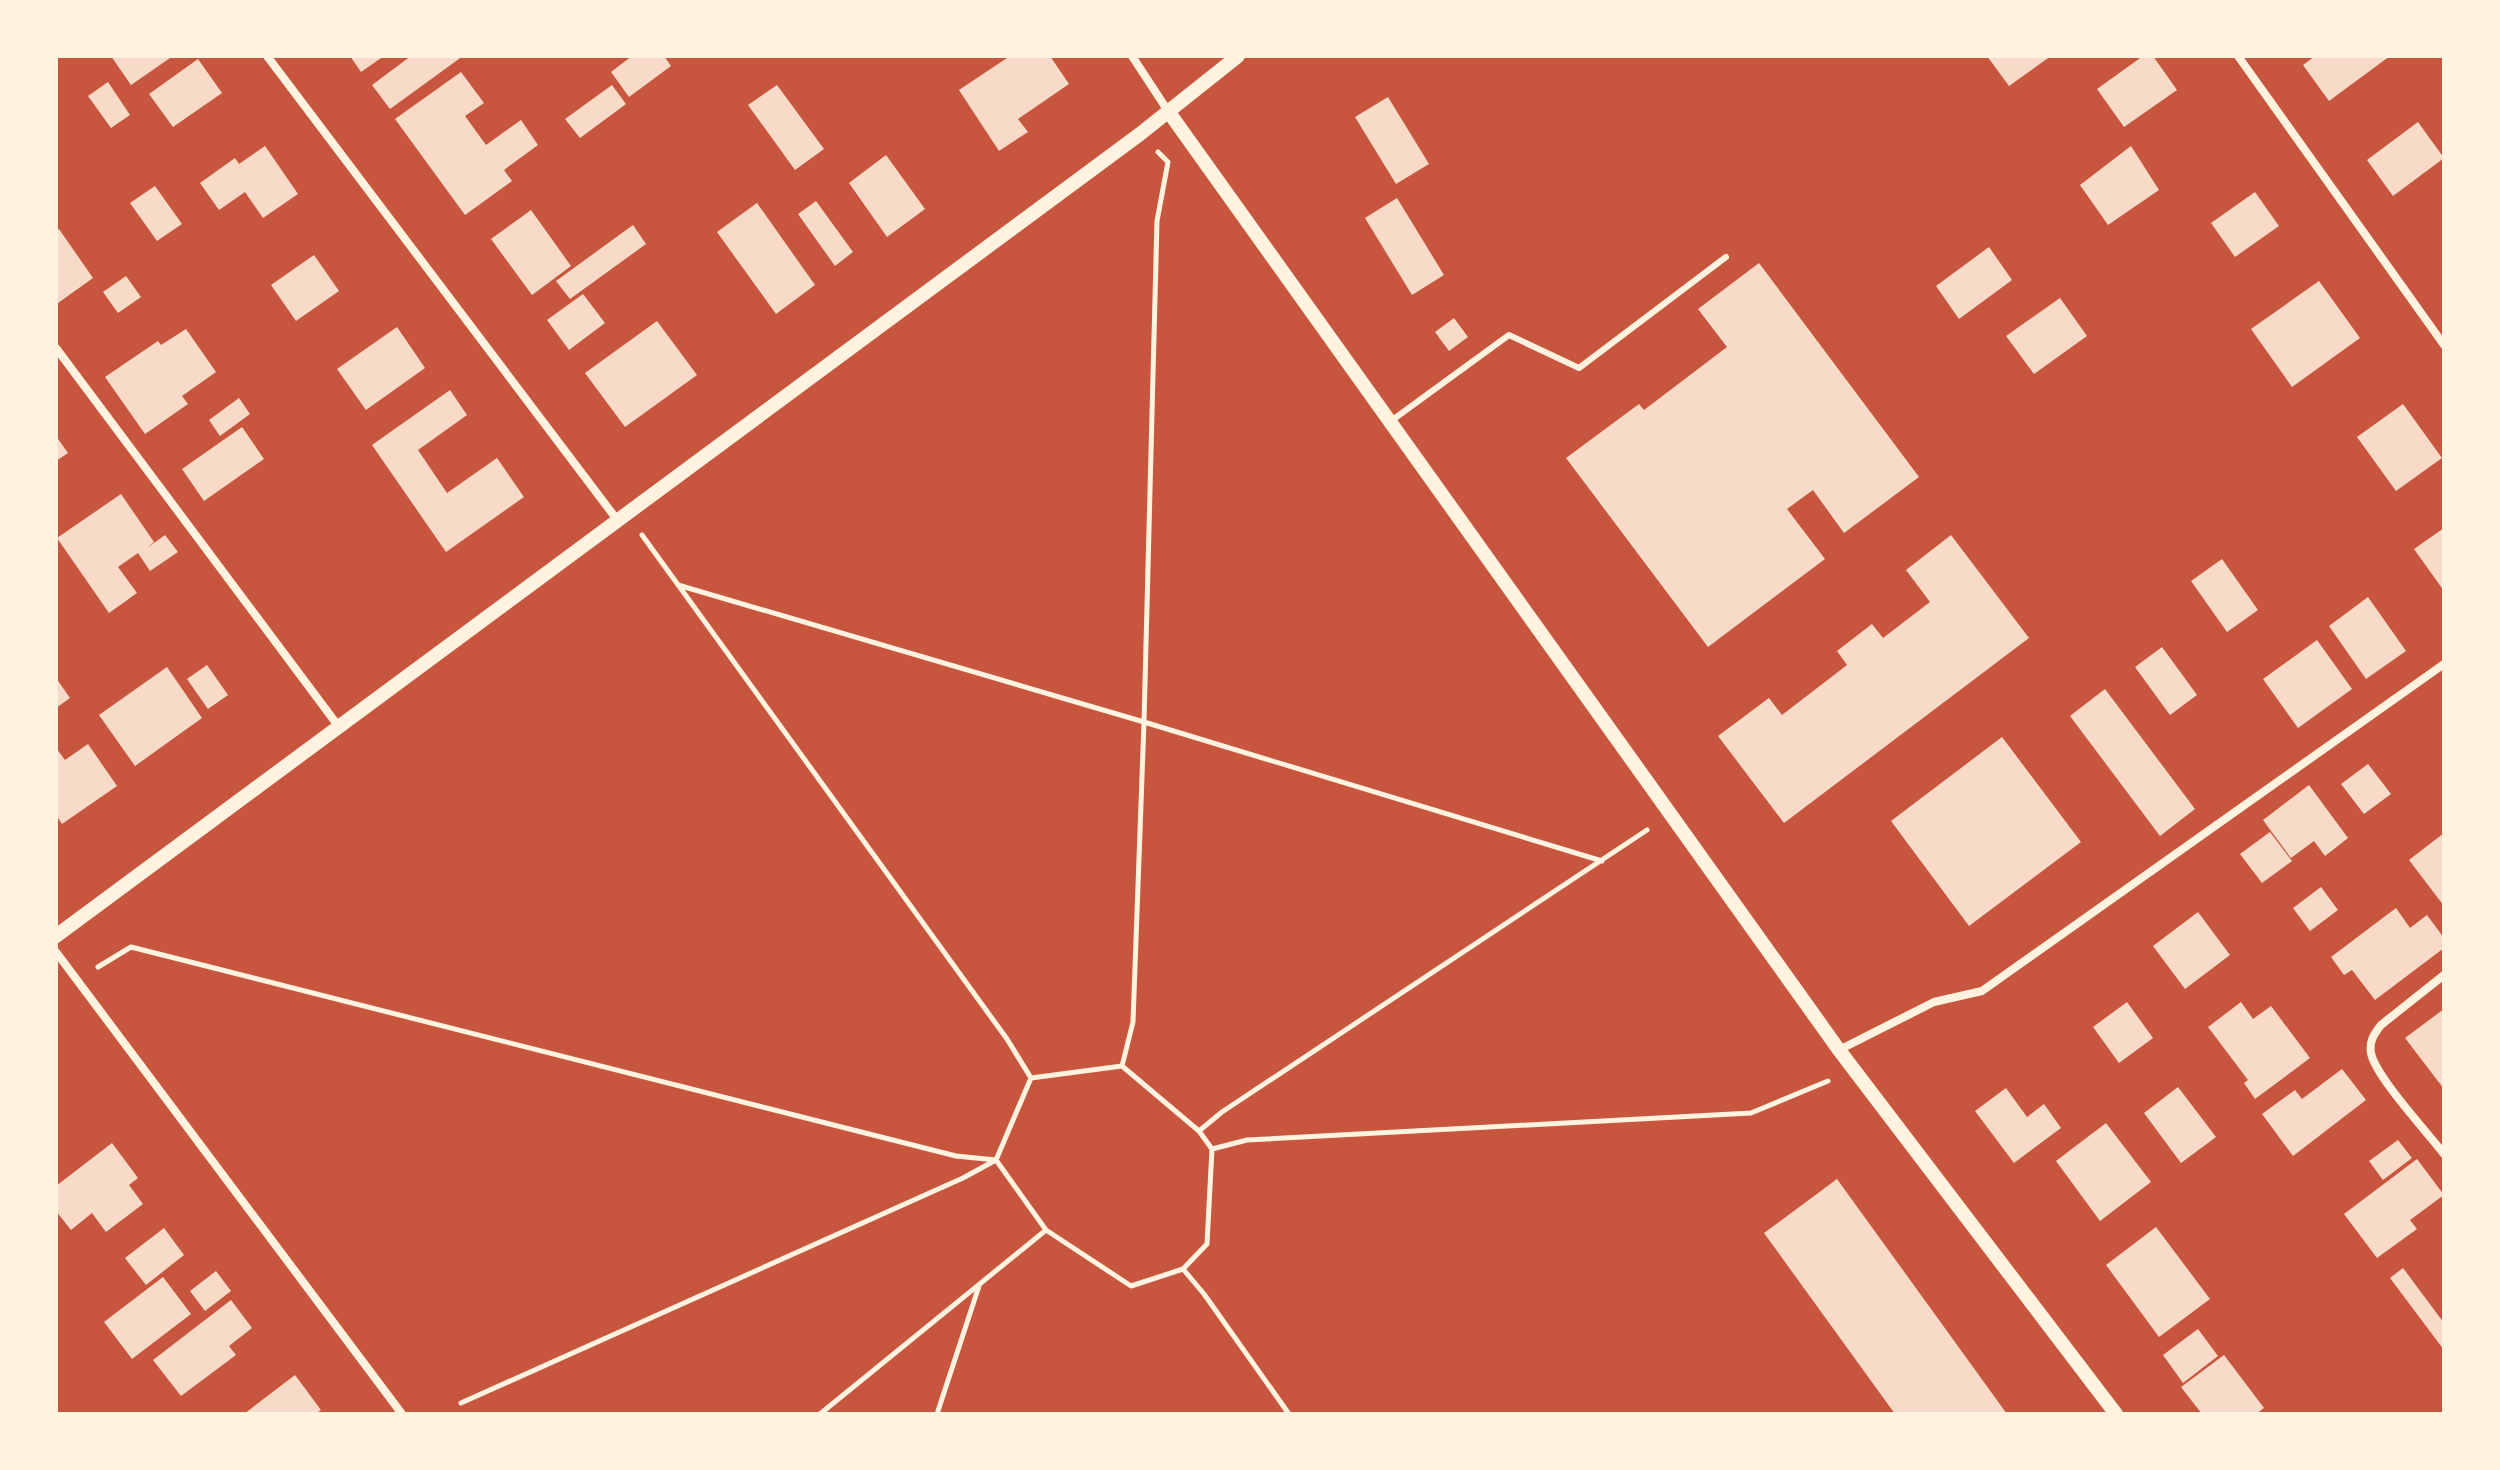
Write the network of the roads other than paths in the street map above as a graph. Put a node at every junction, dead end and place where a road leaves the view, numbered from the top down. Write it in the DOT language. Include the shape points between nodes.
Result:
graph roads {
  1 [pos="267,56"];
  2 [pos="1132,56"];
  3 [pos="1238,56"];
  4 [pos="2238,56"];
  5 [pos="1168,111"];
  6 [pos="1726,257"];
  7 [pos="2444,345"];
  8 [pos="56,348"];
  9 [pos="1391,421"];
  10 [pos="623,518"];
  11 [pos="2444,664"];
  12 [pos="339,727"];
  13 [pos="56,936"];
  14 [pos="56,952"];
  15 [pos="2444,975"];
  16 [pos="1839,1050"];
  17 [pos="2444,1154"];
  18 [pos="402,1414"];
  19 [pos="2116,1414"];
  1 -- 10 [label="street"];
  2 -- 5 [label="street"];
  3 -- 5 [label="street"];
  4 -- 7 [label="street"];
  5 -- 9 [label="street"];
  5 -- 10 [label="street"];
  6 -- 9 [label="lane" via="1579,368 1509,335"];
  8 -- 12 [label="street"];
  9 -- 16 [label="street"];
  10 -- 12 [label="street"];
  11 -- 16 [label="street" via="1982,991 1934,1002"];
  12 -- 13 [label="street"];
  14 -- 18 [label="street"];
  15 -- 17 [label="street" via="2381,1025 2370,1045 2376,1067"];
  16 -- 19 [label="street"];
}
